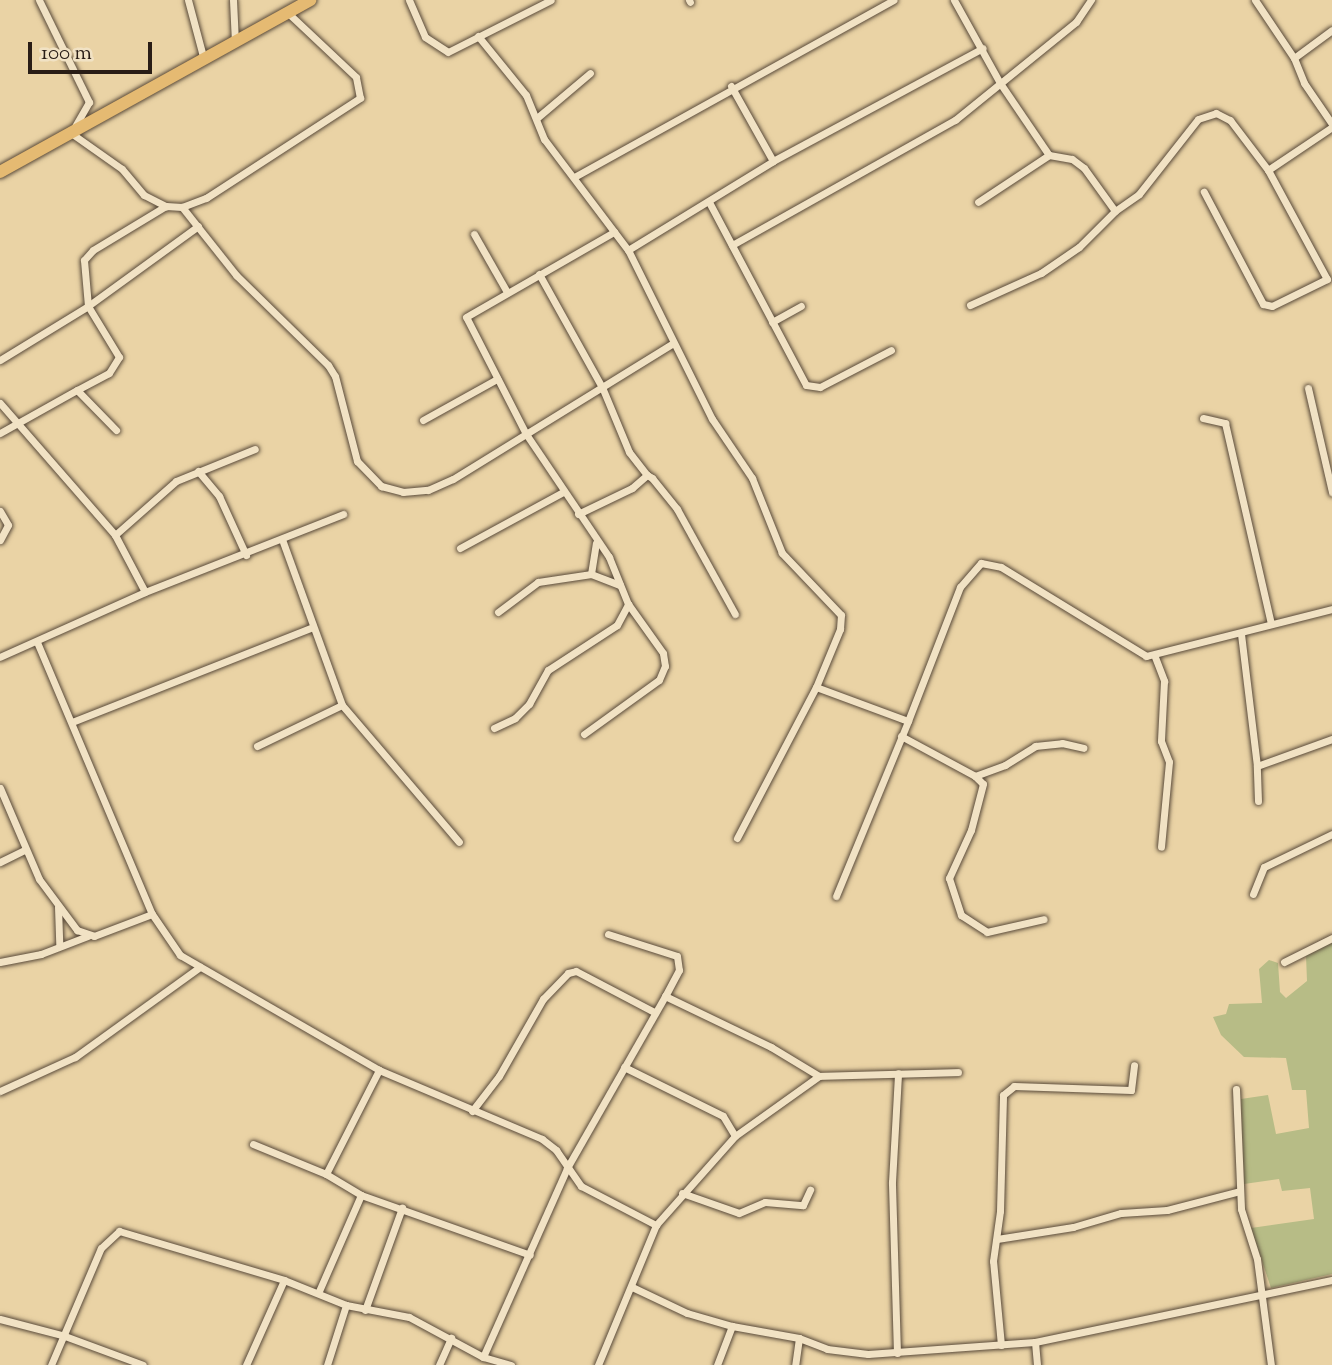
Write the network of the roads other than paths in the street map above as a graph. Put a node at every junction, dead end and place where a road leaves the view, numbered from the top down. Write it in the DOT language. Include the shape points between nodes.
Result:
graph roads {
  1 [pos="39,0"];
  2 [pos="188,0"];
  3 [pos="233,0"];
  4 [pos="310,0"];
  5 [pos="409,0"];
  6 [pos="551,0"];
  7 [pos="893,0"];
  8 [pos="954,0"];
  9 [pos="1091,0"];
  10 [pos="1255,0"];
  11 [pos="288,13"];
  12 [pos="1332,30"];
  13 [pos="478,36"];
  14 [pos="235,43"];
  15 [pos="983,48"];
  16 [pos="1294,58"];
  17 [pos="204,60"];
  18 [pos="590,73"];
  19 [pos="1000,83"];
  20 [pos="732,86"];
  21 [pos="538,117"];
  22 [pos="1332,126"];
  23 [pos="71,133"];
  24 [pos="1049,155"];
  25 [pos="773,161"];
  26 [pos="1268,170"];
  27 [pos="0,172"];
  28 [pos="576,176"];
  29 [pos="1204,192"];
  30 [pos="709,202"];
  31 [pos="978,202"];
  32 [pos="166,206"];
  33 [pos="182,207"];
  34 [pos="1115,211"];
  35 [pos="198,226"];
  36 [pos="614,232"];
  37 [pos="474,234"];
  38 [pos="732,245"];
  39 [pos="628,250"];
  40 [pos="539,274"];
  41 [pos="507,292"];
  42 [pos="970,305"];
  43 [pos="88,306"];
  44 [pos="801,306"];
  45 [pos="772,322"];
  46 [pos="673,343"];
  47 [pos="891,350"];
  48 [pos="0,360"];
  49 [pos="497,379"];
  50 [pos="602,387"];
  51 [pos="1308,388"];
  52 [pos="77,390"];
  53 [pos="0,403"];
  54 [pos="1203,418"];
  55 [pos="423,421"];
  56 [pos="19,422"];
  57 [pos="116,430"];
  58 [pos="0,433"];
  59 [pos="526,434"];
  60 [pos="255,449"];
  61 [pos="198,471"];
  62 [pos="647,475"];
  63 [pos="563,492"];
  64 [pos="1332,492"];
  65 [pos="0,511"];
  66 [pos="343,514"];
  67 [pos="578,514"];
  68 [pos="115,535"];
  69 [pos="0,540"];
  70 [pos="283,542"];
  71 [pos="596,543"];
  72 [pos="460,548"];
  73 [pos="246,555"];
  74 [pos="591,574"];
  75 [pos="621,585"];
  76 [pos="145,592"];
  77 [pos="628,604"];
  78 [pos="1332,609"];
  79 [pos="498,612"];
  80 [pos="735,614"];
  81 [pos="1271,624"];
  82 [pos="313,627"];
  83 [pos="1241,634"];
  84 [pos="37,642"];
  85 [pos="0,657"];
  86 [pos="1155,657"];
  87 [pos="817,687"];
  88 [pos="342,705"];
  89 [pos="908,721"];
  90 [pos="72,722"];
  91 [pos="494,728"];
  92 [pos="584,733"];
  93 [pos="901,736"];
  94 [pos="1332,739"];
  95 [pos="257,746"];
  96 [pos="1083,748"];
  97 [pos="1257,766"];
  98 [pos="975,776"];
  99 [pos="0,788"];
  100 [pos="1258,801"];
  101 [pos="1332,834"];
  102 [pos="737,838"];
  103 [pos="459,842"];
  104 [pos="1161,847"];
  105 [pos="25,850"];
  106 [pos="0,862"];
  107 [pos="1253,894"];
  108 [pos="836,896"];
  109 [pos="58,907"];
  110 [pos="152,914"];
  111 [pos="1044,919"];
  112 [pos="608,934"];
  113 [pos="88,936"];
  114 [pos="1332,938"];
  115 [pos="59,944"];
  116 [pos="0,962"];
  117 [pos="1284,962"];
  118 [pos="200,967"];
  119 [pos="665,996"];
  120 [pos="654,1012"];
  121 [pos="1134,1065"];
  122 [pos="624,1067"];
  123 [pos="379,1070"];
  124 [pos="958,1072"];
  125 [pos="898,1073"];
  126 [pos="819,1076"];
  127 [pos="1236,1089"];
  128 [pos="0,1091"];
  129 [pos="472,1111"];
  130 [pos="735,1136"];
  131 [pos="253,1144"];
  132 [pos="567,1168"];
  133 [pos="326,1174"];
  134 [pos="810,1191"];
  135 [pos="1240,1191"];
  136 [pos="682,1193"];
  137 [pos="361,1195"];
  138 [pos="402,1208"];
  139 [pos="656,1224"];
  140 [pos="997,1239"];
  141 [pos="530,1255"];
  142 [pos="284,1280"];
  143 [pos="1332,1280"];
  144 [pos="632,1287"];
  145 [pos="319,1291"];
  146 [pos="1263,1295"];
  147 [pos="346,1305"];
  148 [pos="365,1310"];
  149 [pos="0,1319"];
  150 [pos="732,1326"];
  151 [pos="62,1335"];
  152 [pos="451,1338"];
  153 [pos="799,1338"];
  154 [pos="1035,1342"];
  155 [pos="1001,1345"];
  156 [pos="897,1353"];
  157 [pos="483,1357"];
  158 [pos="121,1362"];
  159 [pos="51,1365"];
  160 [pos="143,1365"];
  161 [pos="246,1365"];
  162 [pos="327,1365"];
  163 [pos="439,1365"];
  164 [pos="510,1365"];
  165 [pos="598,1365"];
  166 [pos="717,1365"];
  167 [pos="795,1365"];
  168 [pos="1037,1365"];
  169 [pos="1271,1365"];
  1 -- 23 [label="street" via="89,102"];
  2 -- 17 [label="street"];
  3 -- 14 [label="street"];
  4 -- 11 [label="highway"];
  5 -- 13 [label="street" via="425,37 434,45 448,52"];
  6 -- 13 [label="street"];
  7 -- 20 [label="street"];
  8 -- 15 [label="street"];
  9 -- 19 [label="street" via="1076,22"];
  10 -- 16 [label="street"];
  11 -- 14 [label="highway"];
  11 -- 33 [label="street" via="356,77 360,99 206,198"];
  12 -- 16 [label="street"];
  13 -- 21 [label="street"];
  14 -- 17 [label="highway"];
  15 -- 19 [label="street"];
  15 -- 25 [label="street"];
  16 -- 22 [label="street"];
  17 -- 23 [label="highway"];
  18 -- 21 [label="street"];
  19 -- 24 [label="street"];
  19 -- 38 [label="street" via="955,120"];
  20 -- 25 [label="street"];
  20 -- 28 [label="street"];
  21 -- 28 [label="street" via="544,139"];
  22 -- 26 [label="street"];
  23 -- 27 [label="highway"];
  23 -- 32 [label="street" via="122,169 144,195"];
  24 -- 31 [label="street"];
  24 -- 34 [label="street" via="1072,159 1084,168"];
  25 -- 30 [label="street"];
  26 -- 29 [label="street" via="1327,279 1272,306 1263,304 1256,294"];
  26 -- 34 [label="street" via="1230,120 1216,113 1198,120 1139,194"];
  28 -- 36 [label="street"];
  30 -- 38 [label="street"];
  30 -- 39 [label="street"];
  32 -- 33 [label="street"];
  32 -- 43 [label="street" via="93,250 85,260"];
  33 -- 35 [label="street"];
  34 -- 42 [label="street" via="1079,247 1041,273"];
  35 -- 43 [label="street"];
  35 -- 59 [label="street" via="286,328 328,365 335,376 357,461 381,486 403,492 428,490"];
  36 -- 39 [label="street"];
  36 -- 40 [label="street"];
  37 -- 41 [label="street"];
  38 -- 45 [label="street"];
  39 -- 46 [label="street"];
  40 -- 41 [label="street"];
  40 -- 50 [label="street"];
  41 -- 49 [label="street" via="466,317"];
  43 -- 48 [label="street"];
  43 -- 52 [label="street" via="119,357 109,373"];
  44 -- 45 [label="street"];
  45 -- 47 [label="street" via="800,377 813,387"];
  46 -- 50 [label="street"];
  46 -- 87 [label="street" via="712,419 752,478 782,553 841,615 841,629"];
  49 -- 55 [label="street"];
  49 -- 59 [label="street"];
  50 -- 59 [label="street"];
  50 -- 62 [label="street" via="622,439"];
  51 -- 64 [label="street"];
  52 -- 56 [label="street"];
  52 -- 57 [label="street"];
  53 -- 56 [label="street"];
  54 -- 81 [label="street" via="1225,424"];
  56 -- 58 [label="street"];
  56 -- 68 [label="street"];
  59 -- 63 [label="street"];
  60 -- 61 [label="street"];
  61 -- 68 [label="street" via="176,481"];
  61 -- 73 [label="street" via="219,496"];
  62 -- 67 [label="street" via="632,488"];
  62 -- 80 [label="street" via="662,485"];
  63 -- 67 [label="street"];
  63 -- 72 [label="street"];
  65 -- 69 [label="street" via="8,524"];
  66 -- 70 [label="street"];
  67 -- 71 [label="street"];
  68 -- 76 [label="street"];
  70 -- 73 [label="street"];
  70 -- 82 [label="street"];
  71 -- 74 [label="street"];
  71 -- 75 [label="street" via="609,557"];
  73 -- 76 [label="street"];
  74 -- 75 [label="street"];
  74 -- 79 [label="street" via="538,582"];
  75 -- 77 [label="street"];
  76 -- 84 [label="street"];
  77 -- 91 [label="street" via="617,625 548,670 529,704 515,718"];
  77 -- 92 [label="street" via="659,642 665,666 659,680"];
  78 -- 81 [label="street"];
  81 -- 83 [label="street"];
  82 -- 88 [label="street"];
  82 -- 90 [label="street"];
  83 -- 86 [label="street"];
  83 -- 97 [label="street"];
  84 -- 85 [label="street"];
  84 -- 90 [label="street"];
  86 -- 89 [label="street" via="1110,637 1001,567 981,563 960,587"];
  86 -- 104 [label="street" via="1164,681 1161,741 1169,762"];
  87 -- 89 [label="street"];
  87 -- 102 [label="street"];
  88 -- 95 [label="street"];
  88 -- 103 [label="street"];
  89 -- 93 [label="street"];
  90 -- 110 [label="street"];
  93 -- 98 [label="street"];
  93 -- 108 [label="street"];
  94 -- 97 [label="street"];
  96 -- 98 [label="street" via="1062,743 1035,746 1005,765"];
  97 -- 100 [label="street"];
  98 -- 111 [label="street" via="984,790 949,878 953,901 961,915 987,932"];
  99 -- 105 [label="street"];
  101 -- 107 [label="street" via="1264,867"];
  105 -- 106 [label="street"];
  105 -- 109 [label="street"];
  109 -- 113 [label="street"];
  109 -- 115 [label="street"];
  110 -- 113 [label="street"];
  110 -- 118 [label="street" via="172,947"];
  112 -- 119 [label="street" via="677,956 679,970"];
  113 -- 115 [label="street"];
  114 -- 117 [label="street"];
  115 -- 116 [label="street" via="41,954"];
  118 -- 123 [label="street"];
  118 -- 128 [label="street" via="75,1057"];
  119 -- 120 [label="street"];
  119 -- 126 [label="street" via="771,1046"];
  120 -- 122 [label="street"];
  120 -- 129 [label="street" via="576,971 568,973 543,999 499,1076"];
  121 -- 140 [label="street" via="1131,1090 1006,1088 998,1139"];
  122 -- 130 [label="street" via="723,1116"];
  122 -- 132 [label="street"];
  123 -- 129 [label="street"];
  123 -- 133 [label="street"];
  124 -- 125 [label="street"];
  125 -- 126 [label="street"];
  125 -- 156 [label="street" via="892,1182"];
  126 -- 130 [label="street"];
  127 -- 135 [label="street" via="1241,1124"];
  129 -- 132 [label="street" via="550,1144"];
  130 -- 136 [label="street"];
  131 -- 133 [label="street"];
  132 -- 139 [label="street" via="593,1194"];
  132 -- 141 [label="street"];
  133 -- 137 [label="street"];
  134 -- 136 [label="street" via="803,1205 765,1202 739,1213"];
  135 -- 140 [label="street" via="1167,1210 1121,1213 1073,1227"];
  135 -- 146 [label="street"];
  136 -- 139 [label="street"];
  137 -- 138 [label="street"];
  137 -- 145 [label="street"];
  138 -- 141 [label="street"];
  138 -- 148 [label="street"];
  139 -- 144 [label="street"];
  140 -- 155 [label="street" via="993,1261"];
  141 -- 157 [label="street"];
  142 -- 145 [label="street"];
  142 -- 151 [label="street" via="119,1231 101,1248"];
  142 -- 161 [label="street"];
  143 -- 146 [label="street"];
  144 -- 150 [label="street" via="687,1313"];
  144 -- 165 [label="street"];
  145 -- 147 [label="street"];
  146 -- 154 [label="street"];
  146 -- 169 [label="street"];
  147 -- 148 [label="street"];
  147 -- 162 [label="street"];
  148 -- 152 [label="street" via="409,1317"];
  149 -- 151 [label="street"];
  150 -- 153 [label="street"];
  150 -- 166 [label="street"];
  151 -- 158 [label="street"];
  151 -- 159 [label="street"];
  152 -- 157 [label="street"];
  152 -- 163 [label="street"];
  153 -- 156 [label="street" via="827,1349"];
  153 -- 167 [label="street"];
  154 -- 155 [label="street"];
  154 -- 168 [label="street"];
  155 -- 156 [label="street"];
  157 -- 164 [label="street"];
  158 -- 160 [label="street"];
}
